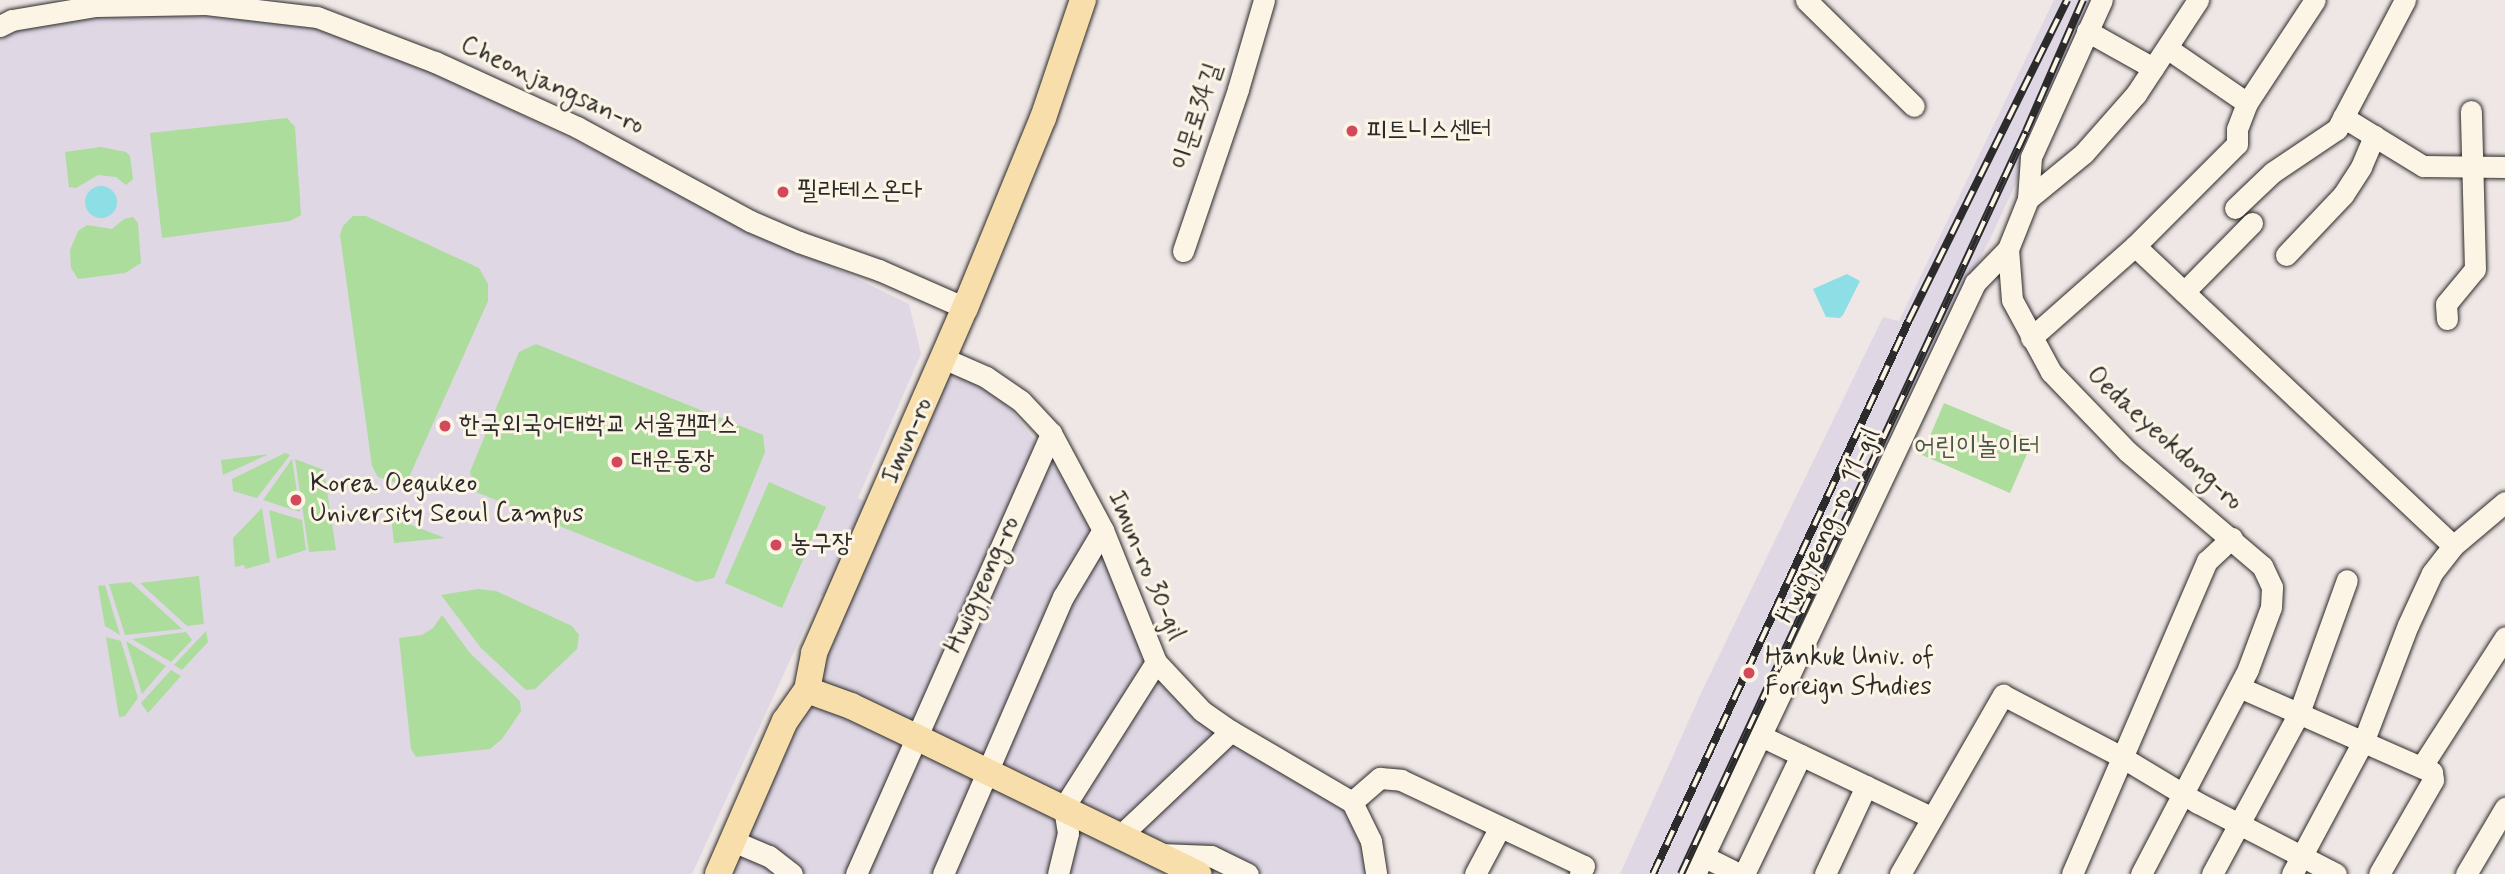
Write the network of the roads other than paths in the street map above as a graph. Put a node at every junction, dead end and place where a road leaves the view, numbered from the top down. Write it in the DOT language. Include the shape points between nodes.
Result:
graph roads {
  1 [pos="1083,0"];
  2 [pos="1264,0"];
  3 [pos="1806,0"];
  4 [pos="2102,0"];
  5 [pos="2198,0"];
  6 [pos="2315,0"];
  7 [pos="2405,0"];
  8 [pos="206,2"];
  9 [pos="96,3"];
  10 [pos="319,9"];
  11 [pos="0,26"];
  12 [pos="2087,31"];
  13 [pos="2166,48"];
  14 [pos="2153,68"];
  15 [pos="2247,103"];
  16 [pos="1914,106"];
  17 [pos="2471,111"];
  18 [pos="2343,117"];
  19 [pos="2374,136"];
  20 [pos="2472,167"];
  21 [pos="2505,167"];
  22 [pos="2028,198"];
  23 [pos="2235,208"];
  24 [pos="2252,223"];
  25 [pos="2135,246"];
  26 [pos="2008,249"];
  27 [pos="1183,251"];
  28 [pos="2287,255"];
  29 [pos="2184,292"];
  30 [pos="965,308"];
  31 [pos="2447,319"];
  32 [pos="2031,338"];
  33 [pos="943,358"];
  34 [pos="1051,433"];
  35 [pos="2505,502"];
  36 [pos="1102,530"];
  37 [pos="2232,538"];
  38 [pos="2453,546"];
  39 [pos="2347,580"];
  40 [pos="2505,637"];
  41 [pos="1156,662"];
  42 [pos="2239,687"];
  43 [pos="807,690"];
  44 [pos="2299,713"];
  45 [pos="1231,732"];
  46 [pos="1761,736"];
  47 [pos="916,737"];
  48 [pos="2364,740"];
  49 [pos="1801,755"];
  50 [pos="2120,757"];
  51 [pos="2422,766"];
  52 [pos="988,771"];
  53 [pos="1866,786"];
  54 [pos="2184,795"];
  55 [pos="1352,802"];
  56 [pos="1064,807"];
  57 [pos="2505,808"];
  58 [pos="1931,817"];
  59 [pos="2239,825"];
  60 [pos="1500,827"];
  61 [pos="1120,836"];
  62 [pos="733,841"];
  63 [pos="1157,853"];
  64 [pos="1699,865"];
  65 [pos="2296,865"];
  66 [pos="1582,870"];
  67 [pos="718,874"];
  68 [pos="792,874"];
  69 [pos="856,874"];
  70 [pos="943,874"];
  71 [pos="1058,874"];
  72 [pos="1175,874"];
  73 [pos="1198,874"];
  74 [pos="1248,874"];
  75 [pos="1377,874"];
  76 [pos="1475,874"];
  77 [pos="1742,874"];
  78 [pos="1825,874"];
  79 [pos="1900,874"];
  80 [pos="2072,874"];
  81 [pos="2141,874"];
  82 [pos="2212,874"];
  83 [pos="2336,874"];
  84 [pos="2379,874"];
  85 [pos="2466,874"];
  1 -- 30 [label="main road, Imun-ro" via="1043,118"];
  2 -- 27 [label="street, 이문로34길"];
  3 -- 16 [label="street"];
  4 -- 12 [label="street"];
  5 -- 13 [label="street, Oedaeyeokdong-ro"];
  6 -- 15 [label="street"];
  7 -- 18 [label="street"];
  8 -- 9 [label="street, Cheonjangsan-ro"];
  8 -- 10 [label="street, Cheonjangsan-ro"];
  9 -- 11 [label="street, Cheonjangsan-ro"];
  10 -- 30 [label="street, Cheonjangsan-ro" via="577,127 760,226"];
  12 -- 14 [label="street"];
  12 -- 22 [label="street" via="2032,157"];
  13 -- 14 [label="street, Oedaeyeokdong-ro"];
  13 -- 15 [label="street"];
  14 -- 22 [label="street, Oedaeyeokdong-ro" via="2084,153"];
  15 -- 25 [label="street" via="2237,128 2237,144"];
  17 -- 20 [label="street"];
  18 -- 19 [label="street"];
  18 -- 23 [label="street" via="2337,129 2273,172"];
  19 -- 20 [label="street" via="2423,166"];
  19 -- 28 [label="street" via="2343,195"];
  20 -- 21 [label="street"];
  20 -- 31 [label="street" via="2474,269 2446,304"];
  22 -- 26 [label="street, Oedaeyeokdong-ro"];
  24 -- 29 [label="street"];
  25 -- 29 [label="street"];
  25 -- 32 [label="street"];
  26 -- 32 [label="street, Oedaeyeokdong-ro" via="2012,300"];
  26 -- 46 [label="street, Hwigyeong-ro 11-gil" via="1975,283"];
  29 -- 38 [label="street"];
  30 -- 33 [label="main road, Imun-ro"];
  32 -- 37 [label="street, Oedaeyeokdong-ro" via="2051,372 2106,431"];
  33 -- 34 [label="street, Imun-ro 30-gil" via="986,377 1021,401"];
  33 -- 43 [label="main road, Imun-ro" via="814,653"];
  34 -- 36 [label="street, Imun-ro 30-gil"];
  34 -- 47 [label="street, Hwigyeong-ro"];
  35 -- 38 [label="street"];
  36 -- 41 [label="street, Imun-ro 30-gil"];
  36 -- 52 [label="street" via="1063,597"];
  37 -- 42 [label="street, Oedaeyeokdong-ro" via="2262,566 2273,596"];
  37 -- 50 [label="street" via="2209,555"];
  38 -- 48 [label="street" via="2432,573"];
  39 -- 44 [label="street"];
  40 -- 51 [label="street"];
  41 -- 45 [label="street, Imun-ro 30-gil" via="1202,711"];
  41 -- 56 [label="street"];
  42 -- 44 [label="street"];
  42 -- 54 [label="street, Oedaeyeokdong-ro"];
  43 -- 47 [label="main road"];
  43 -- 62 [label="main road, Imun-ro" via="785,721"];
  44 -- 48 [label="street"];
  44 -- 59 [label="street"];
  45 -- 55 [label="street, Imun-ro 30-gil"];
  45 -- 61 [label="street"];
  46 -- 49 [label="street"];
  46 -- 64 [label="street, Hwigyeong-ro 11-gil"];
  47 -- 52 [label="main road"];
  47 -- 69 [label="street, Hwigyeong-ro"];
  48 -- 51 [label="street"];
  48 -- 65 [label="street"];
  49 -- 53 [label="street"];
  49 -- 77 [label="street"];
  50 -- 54 [label="street"];
  50 -- 58 [label="street" via="2003,695"];
  50 -- 80 [label="street"];
  51 -- 84 [label="street" via="2432,771 2433,780"];
  52 -- 56 [label="main road"];
  52 -- 70 [label="street"];
  53 -- 58 [label="street"];
  53 -- 78 [label="street"];
  54 -- 59 [label="street"];
  54 -- 81 [label="street, Oedaeyeokdong-ro"];
  55 -- 60 [label="street" via="1380,778 1395,778"];
  55 -- 75 [label="street" via="1371,841"];
  56 -- 61 [label="main road"];
  56 -- 71 [label="street" via="1068,833"];
  57 -- 85 [label="street"];
  58 -- 79 [label="street"];
  59 -- 65 [label="street"];
  59 -- 82 [label="street"];
  60 -- 66 [label="street"];
  60 -- 76 [label="street"];
  61 -- 63 [label="main road"];
  62 -- 67 [label="main road, Imun-ro"];
  62 -- 68 [label="street" via="769,856"];
  63 -- 72 [label="street"];
  63 -- 73 [label="main road"];
  63 -- 74 [label="street" via="1211,856"];
  64 -- 77 [label="street"];
  65 -- 83 [label="street"];
}
